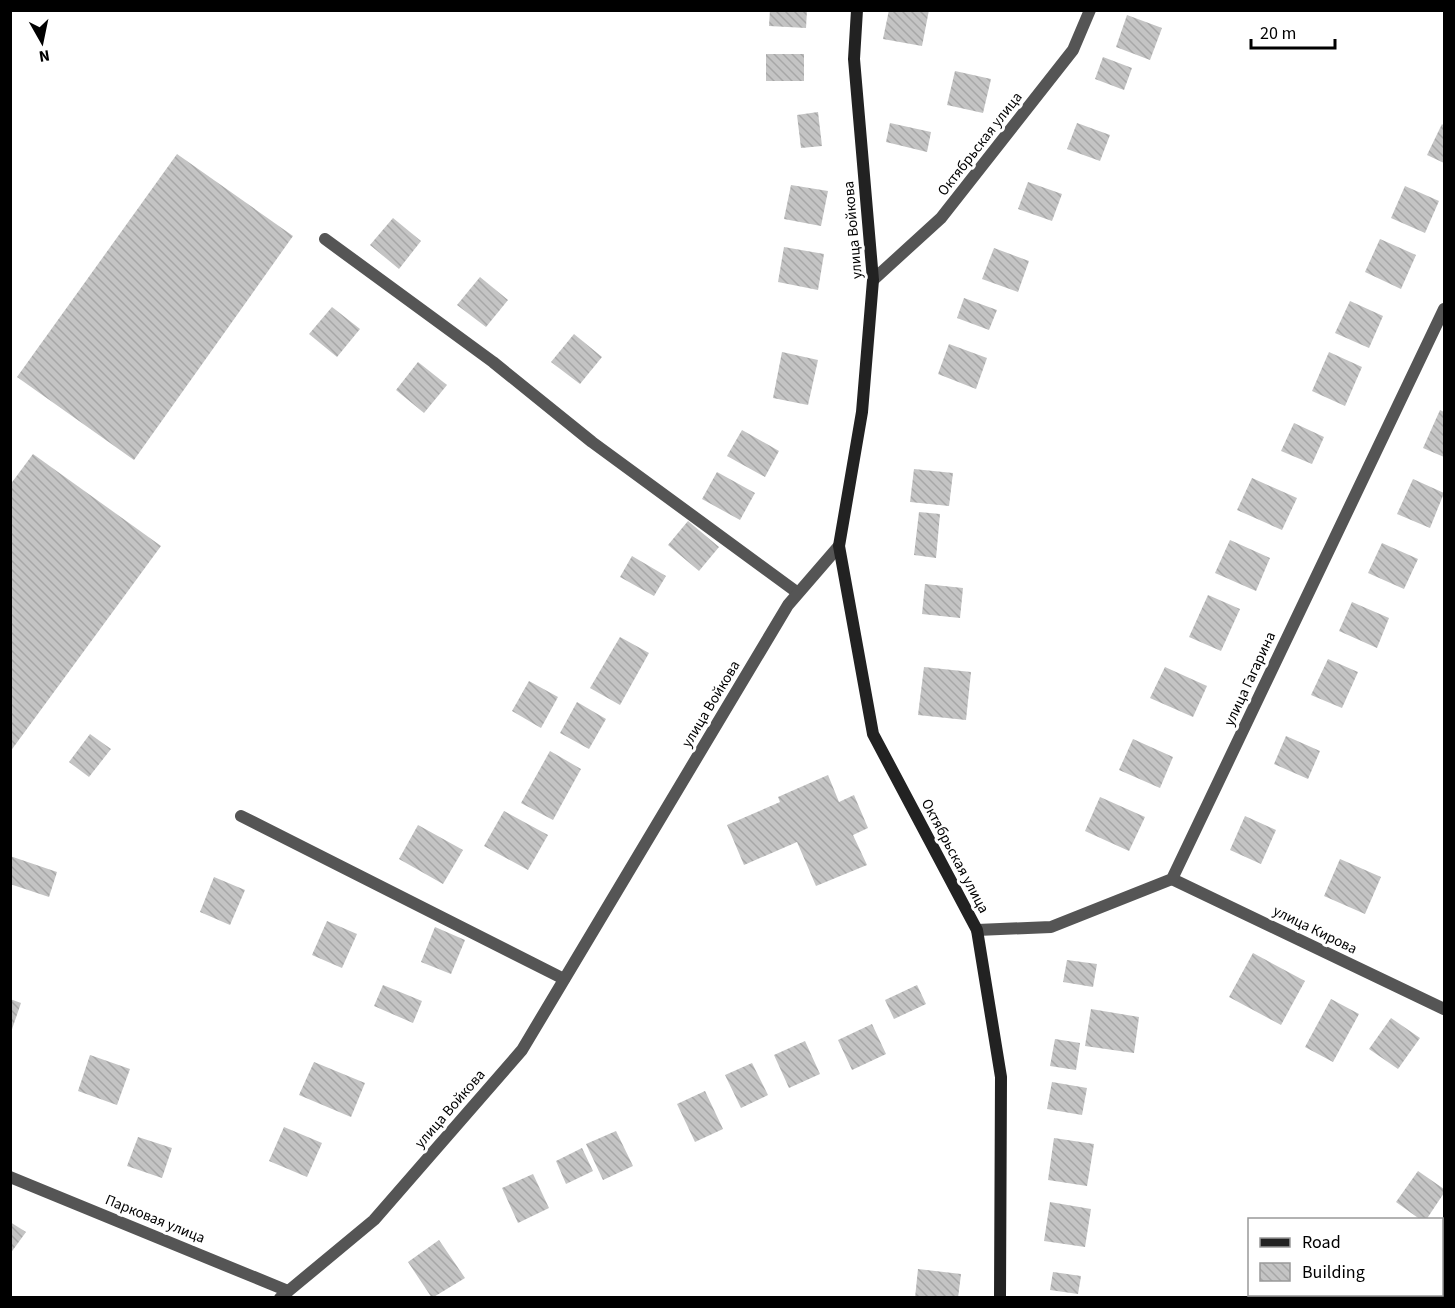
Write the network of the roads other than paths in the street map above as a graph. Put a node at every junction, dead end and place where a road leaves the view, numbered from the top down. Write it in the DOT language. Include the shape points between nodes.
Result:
graph roads {
  1 [pos="857,10"];
  2 [pos="1090,10"];
  3 [pos="325,239"];
  4 [pos="873,280"];
  5 [pos="1444,309"];
  6 [pos="838,546"];
  7 [pos="798,593"];
  8 [pos="241,816"];
  9 [pos="1172,879"];
  10 [pos="977,930"];
  11 [pos="564,979"];
  12 [pos="1444,1009"];
  13 [pos="10,1177"];
  14 [pos="284,1294"];
  15 [pos="1000,1298"];
  1 -- 4 [label="street, улица Войкова" via="854,59"];
  2 -- 4 [label="street, Октябрьская улица" via="1073,50 941,218"];
  3 -- 7 [label="street"];
  4 -- 6 [label="street, улица Войкова" via="862,412"];
  5 -- 9 [label="street, улица Гагарина"];
  6 -- 7 [label="street, улица Войкова"];
  6 -- 10 [label="street, Октябрьская улица" via="873,734"];
  7 -- 11 [label="street, улица Войкова"];
  8 -- 11 [label="street"];
  9 -- 10 [label="street" via="1051,927"];
  9 -- 12 [label="street, улица Кирова"];
  10 -- 15 [label="street, Октябрьская улица" via="1001,1077"];
  11 -- 14 [label="street, улица Войкова" via="522,1050 374,1220"];
  13 -- 14 [label="street, Парковая улица"];
}
